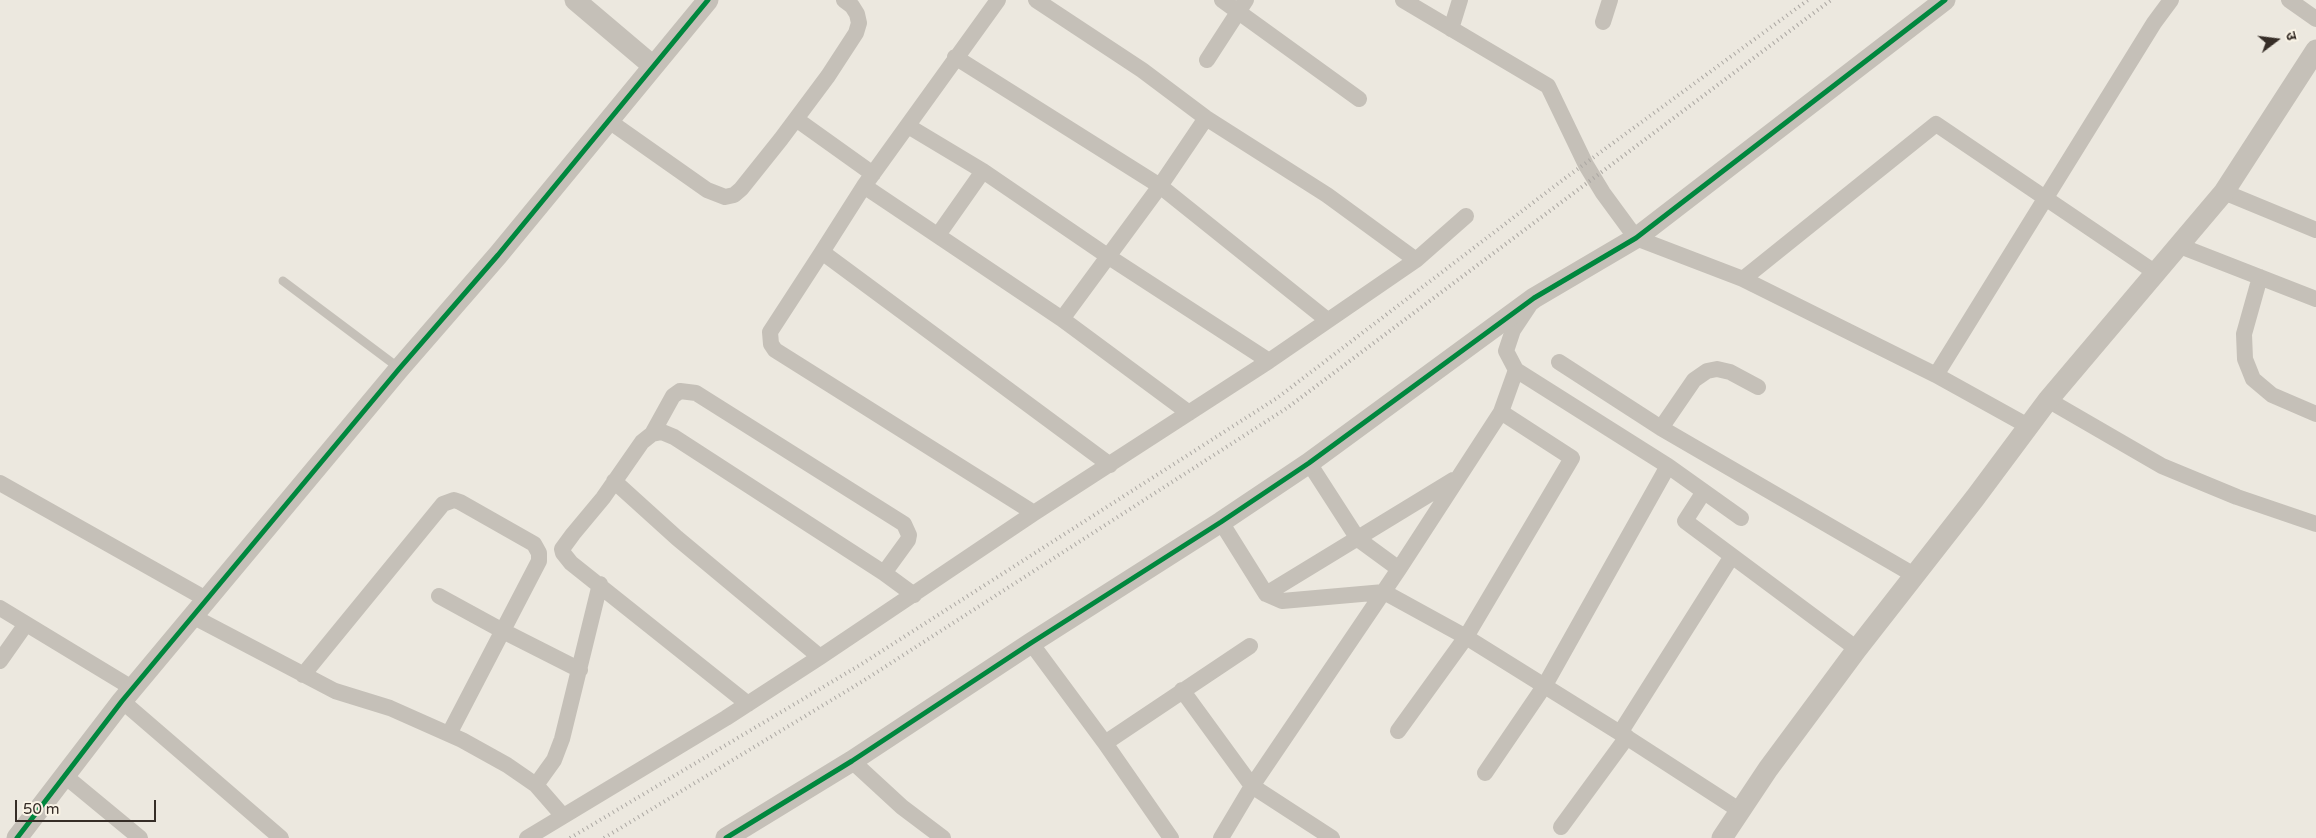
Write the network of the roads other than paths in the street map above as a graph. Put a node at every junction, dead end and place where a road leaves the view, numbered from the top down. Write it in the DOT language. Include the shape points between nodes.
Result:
graph roads {
  1 [pos="575,0"];
  2 [pos="708,0"];
  3 [pos="844,0"];
  4 [pos="998,0"];
  5 [pos="1036,0"];
  6 [pos="1222,0"];
  7 [pos="1403,0"];
  8 [pos="1460,0"];
  9 [pos="1610,0"];
  10 [pos="1945,0"];
  11 [pos="2171,0"];
  12 [pos="2289,0"];
  13 [pos="1242,6"];
  14 [pos="2316,19"];
  15 [pos="1603,22"];
  16 [pos="1451,29"];
  17 [pos="2316,50"];
  18 [pos="955,56"];
  19 [pos="1207,60"];
  20 [pos="653,66"];
  21 [pos="1359,99"];
  22 [pos="1206,118"];
  23 [pos="796,119"];
  24 [pos="609,121"];
  25 [pos="908,126"];
  26 [pos="983,171"];
  27 [pos="868,180"];
  28 [pos="1160,186"];
  29 [pos="2224,192"];
  30 [pos="2046,199"];
  31 [pos="1466,216"];
  32 [pos="2316,230"];
  33 [pos="938,235"];
  34 [pos="1636,238"];
  35 [pos="2180,246"];
  36 [pos="822,252"];
  37 [pos="1109,257"];
  38 [pos="1416,260"];
  39 [pos="2156,273"];
  40 [pos="2260,277"];
  41 [pos="1743,279"];
  42 [pos="283,280"];
  43 [pos="1534,298"];
  44 [pos="2316,299"];
  45 [pos="1062,319"];
  46 [pos="1326,320"];
  47 [pos="1269,361"];
  48 [pos="1559,362"];
  49 [pos="399,369"];
  50 [pos="1516,370"];
  51 [pos="1936,375"];
  52 [pos="1758,387"];
  53 [pos="2048,400"];
  54 [pos="1501,412"];
  55 [pos="1189,413"];
  56 [pos="2316,414"];
  57 [pos="2028,426"];
  58 [pos="1661,428"];
  59 [pos="652,434"];
  60 [pos="1309,463"];
  61 [pos="1110,465"];
  62 [pos="1668,466"];
  63 [pos="1457,478"];
  64 [pos="614,481"];
  65 [pos="0,483"];
  66 [pos="1703,493"];
  67 [pos="1034,513"];
  68 [pos="1741,518"];
  69 [pos="1221,522"];
  70 [pos="2316,524"];
  71 [pos="1358,539"];
  72 [pos="1732,556"];
  73 [pos="1399,569"];
  74 [pos="884,573"];
  75 [pos="1914,575"];
  76 [pos="600,584"];
  77 [pos="1384,592"];
  78 [pos="1266,594"];
  79 [pos="914,595"];
  80 [pos="439,596"];
  81 [pos="206,599"];
  82 [pos="0,608"];
  83 [pos="192,616"];
  84 [pos="26,624"];
  85 [pos="503,631"];
  86 [pos="1466,637"];
  87 [pos="1031,643"];
  88 [pos="1250,646"];
  89 [pos="1857,649"];
  90 [pos="820,657"];
  91 [pos="0,661"];
  92 [pos="580,670"];
  93 [pos="303,675"];
  94 [pos="1544,685"];
  95 [pos="1182,690"];
  96 [pos="127,694"];
  97 [pos="748,704"];
  98 [pos="1398,731"];
  99 [pos="449,734"];
  100 [pos="1624,735"];
  101 [pos="1105,743"];
  102 [pos="852,761"];
  103 [pos="1485,773"];
  104 [pos="64,776"];
  105 [pos="536,785"];
  106 [pos="1252,786"];
  107 [pos="1740,810"];
  108 [pos="564,816"];
  109 [pos="1561,827"];
  110 [pos="926,833"];
  111 [pos="17,838"];
  112 [pos="140,838"];
  113 [pos="281,838"];
  114 [pos="527,838"];
  115 [pos="726,838"];
  116 [pos="943,838"];
  117 [pos="1171,838"];
  118 [pos="1221,838"];
  119 [pos="1332,838"];
  120 [pos="1722,838"];
  1 -- 20 [label="street"];
  2 -- 20 [label="street"];
  3 -- 23 [label="street" via="857,14 856,32"];
  4 -- 18 [label="street"];
  5 -- 22 [label="street" via="1142,70"];
  6 -- 13 [label="street"];
  7 -- 16 [label="street"];
  8 -- 16 [label="street"];
  9 -- 15 [label="street"];
  10 -- 34 [label="street"];
  11 -- 30 [label="street"];
  12 -- 14 [label="street"];
  13 -- 19 [label="street"];
  13 -- 21 [label="street"];
  16 -- 34 [label="street" via="1548,86 1602,193"];
  17 -- 29 [label="street"];
  18 -- 25 [label="street"];
  18 -- 28 [label="street"];
  20 -- 24 [label="street"];
  22 -- 28 [label="street"];
  22 -- 38 [label="street" via="1327,195"];
  23 -- 24 [label="street" via="741,189 725,197 707,190"];
  23 -- 27 [label="street"];
  24 -- 49 [label="street"];
  25 -- 26 [label="street"];
  25 -- 27 [label="street"];
  26 -- 33 [label="street"];
  26 -- 37 [label="street"];
  27 -- 33 [label="street"];
  27 -- 36 [label="street"];
  28 -- 37 [label="street"];
  28 -- 46 [label="street"];
  29 -- 32 [label="street"];
  29 -- 35 [label="street"];
  30 -- 39 [label="street"];
  30 -- 41 [label="street" via="1936,124"];
  30 -- 51 [label="street"];
  31 -- 38 [label="street"];
  33 -- 45 [label="street"];
  34 -- 41 [label="street"];
  34 -- 43 [label="street"];
  35 -- 39 [label="street"];
  35 -- 40 [label="street"];
  36 -- 61 [label="street"];
  36 -- 67 [label="street" via="770,332 775,350"];
  37 -- 45 [label="street"];
  37 -- 47 [label="street"];
  38 -- 46 [label="street"];
  39 -- 53 [label="street"];
  40 -- 44 [label="street"];
  40 -- 56 [label="street" via="2244,334 2245,359 2253,379 2272,395"];
  41 -- 51 [label="street"];
  42 -- 49 [label="lane"];
  43 -- 50 [label="street" via="1513,330 1506,351"];
  43 -- 60 [label="street"];
  45 -- 55 [label="street"];
  46 -- 47 [label="street"];
  47 -- 55 [label="street"];
  48 -- 58 [label="street"];
  49 -- 81 [label="street"];
  50 -- 54 [label="street"];
  50 -- 62 [label="street"];
  51 -- 57 [label="street"];
  52 -- 58 [label="street" via="1730,372 1707,371 1694,380"];
  53 -- 57 [label="street"];
  53 -- 70 [label="street" via="2162,466 2237,497"];
  54 -- 63 [label="street"];
  54 -- 86 [label="street" via="1572,458"];
  55 -- 61 [label="street"];
  57 -- 75 [label="street"];
  58 -- 75 [label="street"];
  59 -- 64 [label="street" via="642,442"];
  59 -- 74 [label="street" via="662,432 674,436"];
  59 -- 74 [label="street" via="673,396 680,391 696,393 904,524 910,535 908,540"];
  60 -- 69 [label="street"];
  60 -- 71 [label="street"];
  61 -- 67 [label="street"];
  62 -- 66 [label="street"];
  62 -- 94 [label="street"];
  63 -- 71 [label="street"];
  63 -- 73 [label="street"];
  64 -- 76 [label="street" via="562,549 564,557"];
  64 -- 90 [label="street"];
  65 -- 81 [label="street"];
  66 -- 68 [label="street"];
  66 -- 72 [label="street" via="1685,521"];
  67 -- 79 [label="street"];
  69 -- 78 [label="street"];
  69 -- 87 [label="street"];
  71 -- 73 [label="street"];
  71 -- 78 [label="street"];
  72 -- 89 [label="street"];
  72 -- 100 [label="street"];
  73 -- 77 [label="street"];
  74 -- 79 [label="street"];
  75 -- 89 [label="street"];
  76 -- 92 [label="street"];
  76 -- 97 [label="street"];
  77 -- 78 [label="street" via="1282,601"];
  77 -- 86 [label="street"];
  77 -- 106 [label="street"];
  79 -- 90 [label="street"];
  80 -- 85 [label="street"];
  81 -- 83 [label="street"];
  82 -- 84 [label="street"];
  83 -- 93 [label="street"];
  83 -- 96 [label="street"];
  84 -- 91 [label="street"];
  84 -- 96 [label="street"];
  85 -- 92 [label="street"];
  85 -- 93 [label="street" via="539,561 540,553 534,544 486,516 460,502 448,501"];
  85 -- 99 [label="street"];
  86 -- 94 [label="street"];
  86 -- 98 [label="street"];
  87 -- 101 [label="street"];
  87 -- 102 [label="street"];
  88 -- 95 [label="street"];
  89 -- 107 [label="street"];
  90 -- 97 [label="street"];
  92 -- 105 [label="street" via="558,750"];
  93 -- 99 [label="street" via="335,691 390,708"];
  94 -- 100 [label="street"];
  94 -- 103 [label="street"];
  95 -- 101 [label="street"];
  95 -- 106 [label="street"];
  96 -- 104 [label="street"];
  96 -- 113 [label="street"];
  97 -- 108 [label="street"];
  99 -- 105 [label="street"];
  100 -- 107 [label="street"];
  100 -- 109 [label="street"];
  101 -- 117 [label="street"];
  102 -- 110 [label="street"];
  102 -- 115 [label="street"];
  104 -- 111 [label="street"];
  104 -- 112 [label="street"];
  105 -- 108 [label="street"];
  106 -- 118 [label="street"];
  106 -- 119 [label="street"];
  107 -- 120 [label="street"];
  108 -- 114 [label="street"];
  110 -- 116 [label="street"];
}
